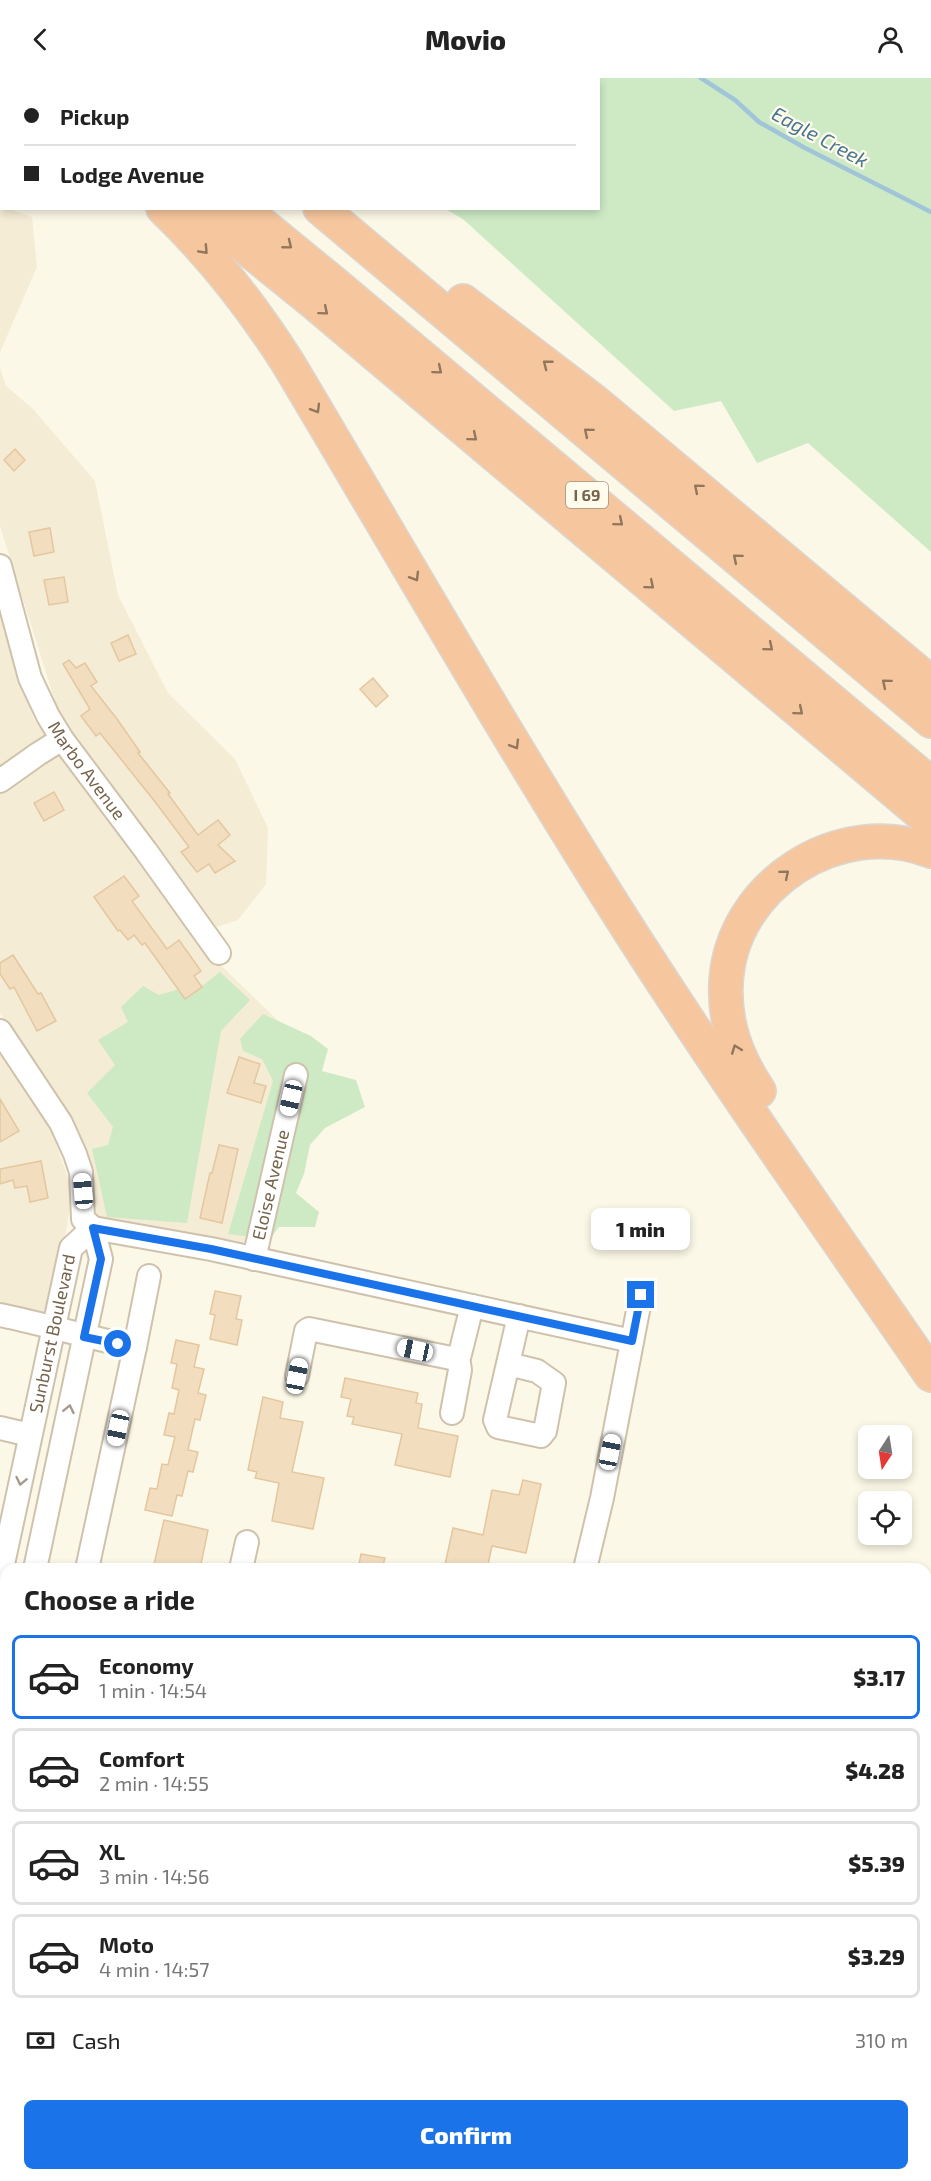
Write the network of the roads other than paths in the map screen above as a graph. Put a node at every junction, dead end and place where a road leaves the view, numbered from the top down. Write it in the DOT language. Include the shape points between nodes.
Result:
graph roads {
  1 [pos="165,210"];
  2 [pos="198,210"];
  3 [pos="244,210"];
  4 [pos="322,210"];
  5 [pos="335,210"];
  6 [pos="0,566"];
  7 [pos="807,579"];
  8 [pos="931,655"];
  9 [pos="931,683"];
  10 [pos="931,721"];
  11 [pos="62,739"];
  12 [pos="0,781"];
  13 [pos="931,784"];
  14 [pos="931,822"];
  15 [pos="931,850"];
  16 [pos="219,953"];
  17 [pos="0,1031"];
  18 [pos="9,1061"];
  19 [pos="296,1075"];
  20 [pos="93,1228"];
  21 [pos="254,1259"];
  22 [pos="150,1276"];
  23 [pos="641,1295"];
  24 [pos="472,1306"];
  25 [pos="0,1315"];
  26 [pos="519,1316"];
  27 [pos="53,1327"];
  28 [pos="84,1337"];
  29 [pos="632,1341"];
  30 [pos="931,1342"];
  31 [pos="135,1347"];
  32 [pos="458,1357"];
  33 [pos="508,1364"];
  34 [pos="931,1375"];
  35 [pos="297,1376"];
  36 [pos="452,1413"];
  37 [pos="0,1428"];
  38 [pos="30,1435"];
  39 [pos="247,1542"];
  40 [pos="3,1563"];
  41 [pos="36,1563"];
  42 [pos="88,1563"];
  43 [pos="242,1563"];
  44 [pos="586,1563"];
  1 -- 34 [label="highway, one-way" via="220,267 257,314 618,911"];
  2 -- 14 [label="highway, one-way" via="321,308"];
  3 -- 13 [label="highway, I 69, one-way"];
  10 -- 4 [label="highway, I 69, one-way"];
  7 -- 5 [label="highway, one-way" via="519,342"];
  6 -- 11 [label="street, Marbo Avenue" via="30,678"];
  7 -- 8 [label="highway"];
  7 -- 9 [label="highway"];
  11 -- 12 [label="street"];
  11 -- 16 [label="street, Marbo Avenue"];
  30 -- 15 [label="highway, one-way" via="748,1074 727,1020 726,984 734,945 747,917 757,902 796,866 822,851 867,841 906,843"];
  17 -- 18 [label="street"];
  18 -- 20 [label="street" via="60,1123 81,1172 83,1218"];
  19 -- 21 [label="street, Eloise Avenue"];
  20 -- 21 [label="street"];
  20 -- 27 [label="street, Sunburst Boulevard" via="71,1248"];
  20 -- 28 [label="street, Sunburst Boulevard" via="101,1259"];
  21 -- 24 [label="street"];
  22 -- 31 [label="street"];
  23 -- 29 [label="street"];
  24 -- 26 [label="street"];
  24 -- 32 [label="street"];
  25 -- 27 [label="street"];
  26 -- 29 [label="street"];
  26 -- 33 [label="street"];
  27 -- 28 [label="street"];
  27 -- 38 [label="street, Sunburst Boulevard"];
  28 -- 31 [label="street"];
  41 -- 28 [label="street, Sunburst Boulevard, one-way"];
  29 -- 44 [label="street"];
  31 -- 42 [label="street"];
  32 -- 35 [label="street" via="309,1329"];
  32 -- 36 [label="street" via="459,1377"];
  37 -- 38 [label="street"];
  38 -- 40 [label="street, Sunburst Boulevard, one-way"];
  39 -- 43 [label="street"];
}
